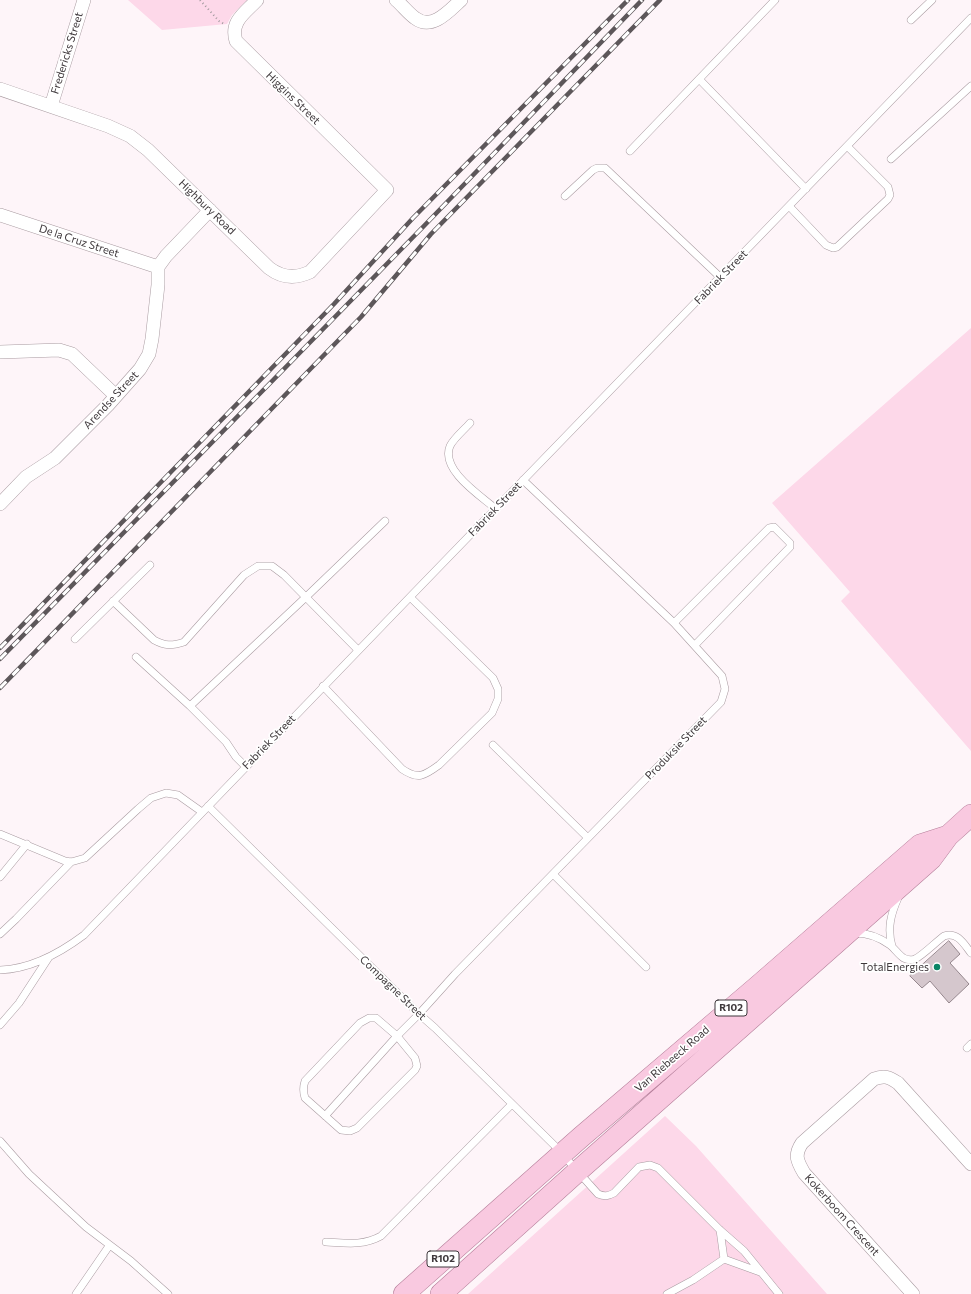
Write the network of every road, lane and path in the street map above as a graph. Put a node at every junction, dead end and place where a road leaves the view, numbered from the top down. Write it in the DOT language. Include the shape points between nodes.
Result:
graph roads {
  1 [pos="84,0"];
  2 [pos="200,0"];
  3 [pos="257,0"];
  4 [pos="396,0"];
  5 [pos="461,0"];
  6 [pos="775,0"];
  7 [pos="932,0"];
  8 [pos="971,18"];
  9 [pos="219,20"];
  10 [pos="912,20"];
  11 [pos="699,79"];
  12 [pos="971,86"];
  13 [pos="0,89"];
  14 [pos="51,106"];
  15 [pos="847,146"];
  16 [pos="630,151"];
  17 [pos="891,159"];
  18 [pos="806,189"];
  19 [pos="387,190"];
  20 [pos="565,196"];
  21 [pos="789,206"];
  22 [pos="210,210"];
  23 [pos="0,215"];
  24 [pos="158,267"];
  25 [pos="720,277"];
  26 [pos="0,352"];
  27 [pos="116,396"];
  28 [pos="470,423"];
  29 [pos="524,480"];
  30 [pos="0,504"];
  31 [pos="496,509"];
  32 [pos="385,521"];
  33 [pos="150,565"];
  34 [pos="306,597"];
  35 [pos="410,597"];
  36 [pos="113,601"];
  37 [pos="674,623"];
  38 [pos="75,639"];
  39 [pos="695,645"];
  40 [pos="358,650"];
  41 [pos="136,656"];
  42 [pos="323,686"];
  43 [pos="190,706"];
  44 [pos="493,745"];
  45 [pos="246,767"];
  46 [pos="208,806"];
  47 [pos="202,812"];
  48 [pos="971,815"];
  49 [pos="0,834"];
  50 [pos="948,836"];
  51 [pos="588,838"];
  52 [pos="27,844"];
  53 [pos="71,862"];
  54 [pos="553,874"];
  55 [pos="0,877"];
  56 [pos="904,883"];
  57 [pos="0,934"];
  58 [pos="846,935"];
  59 [pos="892,946"];
  60 [pos="971,953"];
  61 [pos="49,957"];
  62 [pos="646,967"];
  63 [pos="0,970"];
  64 [pos="419,1014"];
  65 [pos="0,1025"];
  66 [pos="397,1036"];
  67 [pos="512,1104"];
  68 [pos="325,1116"];
  69 [pos="0,1141"];
  70 [pos="562,1154"];
  71 [pos="971,1164"];
  72 [pos="578,1171"];
  73 [pos="720,1230"];
  74 [pos="326,1242"];
  75 [pos="109,1246"];
  76 [pos="724,1259"];
  77 [pos="761,1272"];
  78 [pos="76,1294"];
  79 [pos="168,1294"];
  80 [pos="404,1294"];
  81 [pos="441,1294"];
  82 [pos="667,1294"];
  83 [pos="779,1294"];
  84 [pos="913,1294"];
  1 -- 14 [label="street, Fredericks Street"];
  2 -- 9 [label="path"];
  3 -- 19 [label="street, Higgins Street" via="236,23 236,41"];
  4 -- 5 [label="street" via="416,19 425,22 434,22 445,16"];
  6 -- 11 [label="lane"];
  7 -- 10 [label="lane"];
  8 -- 15 [label="lane, Fabriek Street"];
  11 -- 16 [label="lane"];
  11 -- 18 [label="lane"];
  12 -- 17 [label="lane"];
  13 -- 14 [label="street, Highbury Road"];
  14 -- 22 [label="street, Highbury Road" via="130,136"];
  15 -- 18 [label="lane, Fabriek Street"];
  15 -- 21 [label="lane" via="888,187 888,199 833,248 826,245"];
  18 -- 21 [label="lane, Fabriek Street"];
  19 -- 22 [label="street, Highbury Road" via="310,272 295,277 281,275 269,268"];
  20 -- 25 [label="lane" via="593,170 605,168"];
  21 -- 25 [label="lane, Fabriek Street"];
  22 -- 24 [label="street"];
  23 -- 24 [label="street, De la Cruz Street"];
  24 -- 27 [label="street, Arendse Street" via="149,354"];
  25 -- 29 [label="lane, Fabriek Street"];
  26 -- 27 [label="street" via="59,350 72,354"];
  27 -- 30 [label="street, Arendse Street" via="55,458 26,477"];
  28 -- 31 [label="lane" via="451,444 448,454 451,464 459,477"];
  29 -- 31 [label="lane, Fabriek Street"];
  29 -- 37 [label="lane, Produksie Street"];
  31 -- 35 [label="lane, Fabriek Street"];
  32 -- 34 [label="lane"];
  33 -- 36 [label="lane"];
  34 -- 36 [label="lane" via="272,566 258,566 244,575 184,642 168,646 154,640"];
  34 -- 40 [label="lane"];
  34 -- 43 [label="lane"];
  35 -- 40 [label="lane, Fabriek Street"];
  35 -- 42 [label="lane" via="493,678 498,689 498,699 492,713 430,772 421,776 411,775 402,769"];
  36 -- 38 [label="lane"];
  37 -- 39 [label="lane, Produksie Street"];
  37 -- 39 [label="lane" via="769,528 774,527 790,543 790,547"];
  39 -- 51 [label="lane, Produksie Street" via="722,676 725,689 721,702"];
  40 -- 42 [label="lane, Fabriek Street"];
  41 -- 43 [label="lane"];
  42 -- 45 [label="lane, Fabriek Street"];
  43 -- 45 [label="lane" via="226,742 236,758"];
  44 -- 51 [label="lane"];
  45 -- 46 [label="lane, Fabriek Street"];
  46 -- 47 [label="lane, Fabriek Street"];
  46 -- 64 [label="lane, Compagne Street"];
  47 -- 53 [label="lane" via="178,795 166,793 151,798 85,858"];
  47 -- 61 [label="lane, Fabriek Street" via="84,935"];
  48 -- 50 [label="main road, Van Riebeeck Road / R102"];
  49 -- 52 [label="lane"];
  50 -- 56 [label="main road, Van Riebeeck Road / R102" via="931,859"];
  50 -- 70 [label="main road, Van Riebeeck Road / R102" via="920,845"];
  51 -- 54 [label="lane, Produksie Street"];
  52 -- 53 [label="lane" via="65,862"];
  52 -- 55 [label="lane"];
  53 -- 57 [label="lane"];
  54 -- 62 [label="lane"];
  54 -- 64 [label="lane, Produksie Street" via="454,974"];
  56 -- 58 [label="main road, Van Riebeeck Road / R102"];
  56 -- 59 [label="lane" via="889,926"];
  58 -- 59 [label="lane" via="864,933"];
  58 -- 72 [label="main road, Van Riebeeck Road / R102"];
  59 -- 60 [label="lane" via="900,956 911,960 949,934 956,936"];
  61 -- 63 [label="lane, Fabriek Street" via="12,970"];
  61 -- 65 [label="lane" via="19,1004"];
  64 -- 66 [label="lane, Produksie Street"];
  64 -- 67 [label="lane, Compagne Street"];
  66 -- 68 [label="lane, Produksie Street"];
  66 -- 68 [label="lane" via="415,1058 415,1070 357,1128 341,1130"];
  66 -- 68 [label="lane" via="376,1018 366,1019 305,1081 304,1098"];
  67 -- 70 [label="lane, Compagne Street"];
  67 -- 74 [label="lane" via="381,1236 363,1242"];
  69 -- 75 [label="lane" via="29,1174"];
  70 -- 72 [label="lane, Compagne Street"];
  70 -- 80 [label="main road, Van Riebeeck Road / R102"];
  71 -- 84 [label="street, Kokerboom Crescent" via="898,1083 885,1077 874,1079 797,1150 799,1166 804,1173"];
  72 -- 73 [label="lane, Compagne Street" via="598,1194 609,1196 639,1167 650,1165 658,1168"];
  72 -- 81 [label="main road, Van Riebeeck Road / R102"];
  73 -- 76 [label="lane"];
  73 -- 77 [label="lane" via="744,1251"];
  75 -- 78 [label="lane"];
  75 -- 79 [label="lane"];
  76 -- 77 [label="lane"];
  76 -- 82 [label="lane"];
  77 -- 83 [label="lane"];
}
